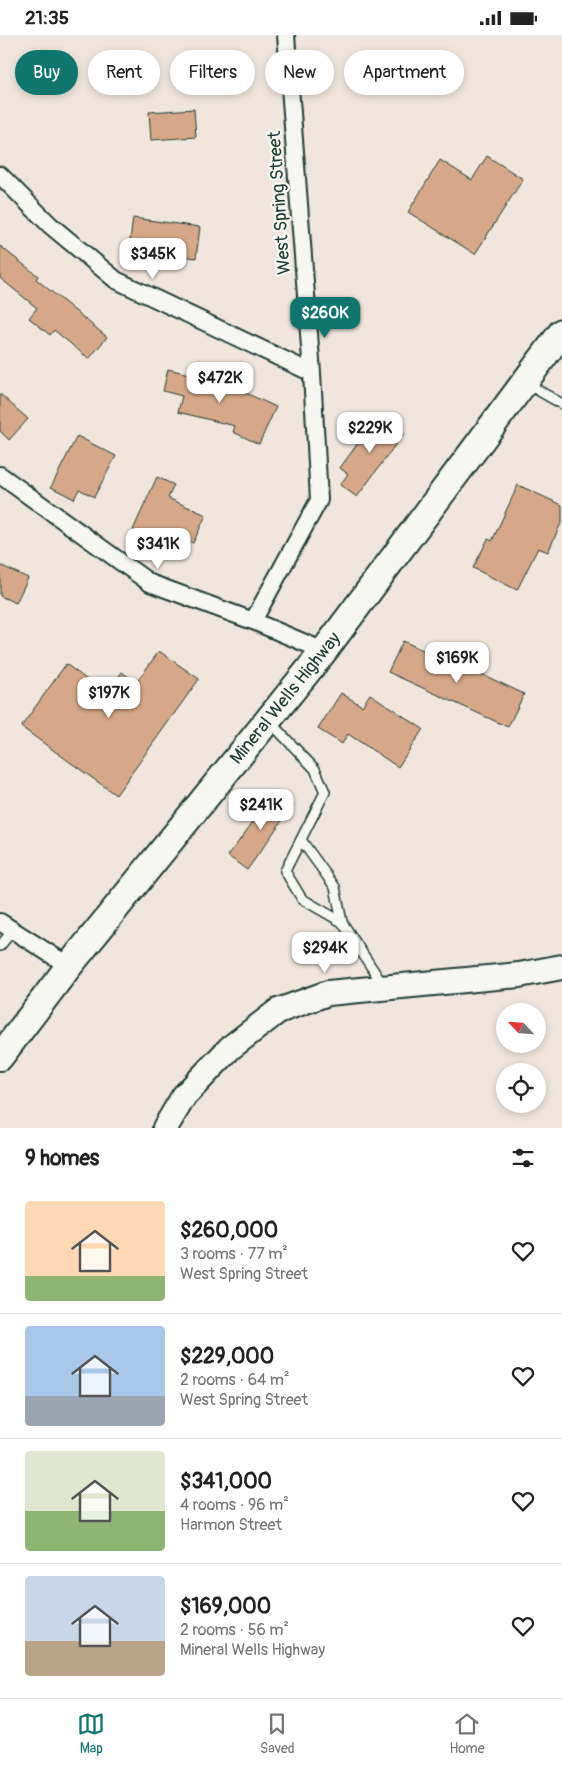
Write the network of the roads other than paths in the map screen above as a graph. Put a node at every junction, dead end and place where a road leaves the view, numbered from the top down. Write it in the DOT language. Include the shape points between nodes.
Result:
graph roads {
  1 [pos="286,35"];
  2 [pos="0,175"];
  3 [pos="562,332"];
  4 [pos="312,373"];
  5 [pos="524,382"];
  6 [pos="562,404"];
  7 [pos="0,475"];
  8 [pos="253,621"];
  9 [pos="324,651"];
  10 [pos="268,720"];
  11 [pos="300,840"];
  12 [pos="342,922"];
  13 [pos="6,926"];
  14 [pos="0,946"];
  15 [pos="69,966"];
  16 [pos="562,967"];
  17 [pos="385,988"];
  18 [pos="0,1057"];
  19 [pos="165,1128"];
  1 -- 4 [label="street, West Spring Street"];
  2 -- 4 [label="street" via="50,225 116,280"];
  3 -- 5 [label="main road, Mineral Wells Highway"];
  4 -- 8 [label="street, West Spring Street" via="318,500"];
  5 -- 6 [label="lane"];
  5 -- 9 [label="main road, Mineral Wells Highway"];
  7 -- 8 [label="street" via="150,583"];
  8 -- 9 [label="street"];
  9 -- 10 [label="main road, Mineral Wells Highway"];
  10 -- 11 [label="lane" via="315,769 325,792"];
  10 -- 15 [label="main road, Mineral Wells Highway"];
  11 -- 12 [label="lane" via="335,887"];
  11 -- 12 [label="lane" via="285,871 302,899"];
  12 -- 17 [label="lane"];
  13 -- 14 [label="lane"];
  13 -- 15 [label="street"];
  15 -- 18 [label="main road, Mineral Wells Highway"];
  16 -- 17 [label="street" via="519,975"];
  17 -- 19 [label="street" via="328,993 278,1011 230,1048 184,1096"];
}
